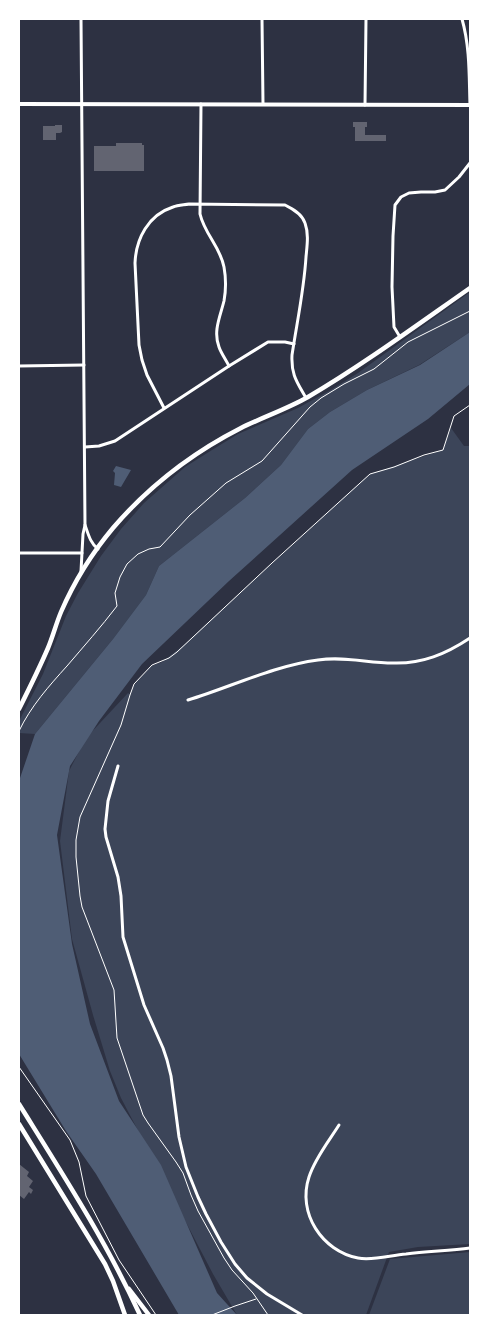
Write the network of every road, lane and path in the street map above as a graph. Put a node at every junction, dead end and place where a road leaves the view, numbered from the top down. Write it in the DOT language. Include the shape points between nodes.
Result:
graph roads {
  1 [pos="81,19"];
  2 [pos="262,19"];
  3 [pos="366,19"];
  4 [pos="462,19"];
  5 [pos="19,104"];
  6 [pos="81,104"];
  7 [pos="201,104"];
  8 [pos="263,104"];
  9 [pos="365,105"];
  10 [pos="470,105"];
  11 [pos="470,163"];
  12 [pos="200,204"];
  13 [pos="470,288"];
  14 [pos="470,311"];
  15 [pos="400,337"];
  16 [pos="294,344"];
  17 [pos="84,365"];
  18 [pos="19,366"];
  19 [pos="229,366"];
  20 [pos="306,398"];
  21 [pos="470,405"];
  22 [pos="164,408"];
  23 [pos="85,447"];
  24 [pos="85,525"];
  25 [pos="98,549"];
  26 [pos="82,552"];
  27 [pos="19,553"];
  28 [pos="81,573"];
  29 [pos="470,638"];
  30 [pos="188,700"];
  31 [pos="19,709"];
  32 [pos="19,731"];
  33 [pos="118,766"];
  34 [pos="19,1067"];
  35 [pos="19,1104"];
  36 [pos="19,1124"];
  37 [pos="339,1124"];
  38 [pos="470,1248"];
  39 [pos="125,1282"];
  40 [pos="256,1299"];
  41 [pos="125,1315"];
  42 [pos="140,1315"];
  43 [pos="149,1315"];
  44 [pos="156,1315"];
  45 [pos="212,1315"];
  46 [pos="268,1315"];
  47 [pos="302,1315"];
  1 -- 6 [label="street"];
  2 -- 8 [label="street"];
  3 -- 9 [label="street"];
  4 -- 10 [label="street" via="469,60"];
  5 -- 6 [label="street"];
  6 -- 7 [label="street"];
  6 -- 17 [label="street"];
  7 -- 8 [label="street"];
  7 -- 12 [label="street"];
  8 -- 9 [label="street"];
  9 -- 10 [label="street"];
  11 -- 15 [label="street" via="445,190 409,193 395,205 394,327"];
  12 -- 16 [label="street" via="285,205 300,214 308,235 305,280"];
  12 -- 19 [label="street" via="203,225 218,249 224,268 224,302 216,332 219,348"];
  12 -- 22 [label="street" via="173,207 152,219 142,234 135,253 142,360"];
  13 -- 15 [label="main road"];
  14 -- 32 [label="path" via="408,342 374,369 321,398 262,461 226,483 190,515 160,547 138,554 127,564 116,593 117,606 40,696"];
  15 -- 20 [label="main road"];
  16 -- 19 [label="street" via="268,342"];
  16 -- 20 [label="street" via="293,373"];
  17 -- 18 [label="street"];
  17 -- 23 [label="street"];
  19 -- 22 [label="street"];
  20 -- 25 [label="main road" via="204,448 142,498 113,528"];
  21 -- 40 [label="path" via="454,416 443,450 370,474 177,652 152,665 134,685 121,725 86,802 78,827 75,852 84,915 114,990 117,1038 143,1115 180,1168 198,1210 224,1258"];
  22 -- 23 [label="street" via="115,441"];
  23 -- 24 [label="street"];
  24 -- 25 [label="street" via="90,539"];
  24 -- 26 [label="street"];
  25 -- 28 [label="main road"];
  26 -- 27 [label="street"];
  26 -- 28 [label="street"];
  28 -- 31 [label="main road"];
  29 -- 30 [label="street" via="447,652 412,662 347,658 310,661 276,669"];
  33 -- 47 [label="street" via="108,801 105,830 118,877 123,937 144,1005 163,1048 179,1138 190,1177 206,1214 235,1264 263,1291"];
  34 -- 44 [label="path" via="70,1140 79,1162 86,1196 119,1260"];
  35 -- 39 [label="main road"];
  36 -- 41 [label="main road" via="95,1246 113,1281"];
  37 -- 38 [label="street" via="312,1170 306,1186 306,1203 311,1221 327,1243 343,1253 366,1259"];
  39 -- 42 [label="main road"];
  39 -- 43 [label="main road"];
  40 -- 45 [label="path"];
  40 -- 46 [label="path"];
}
